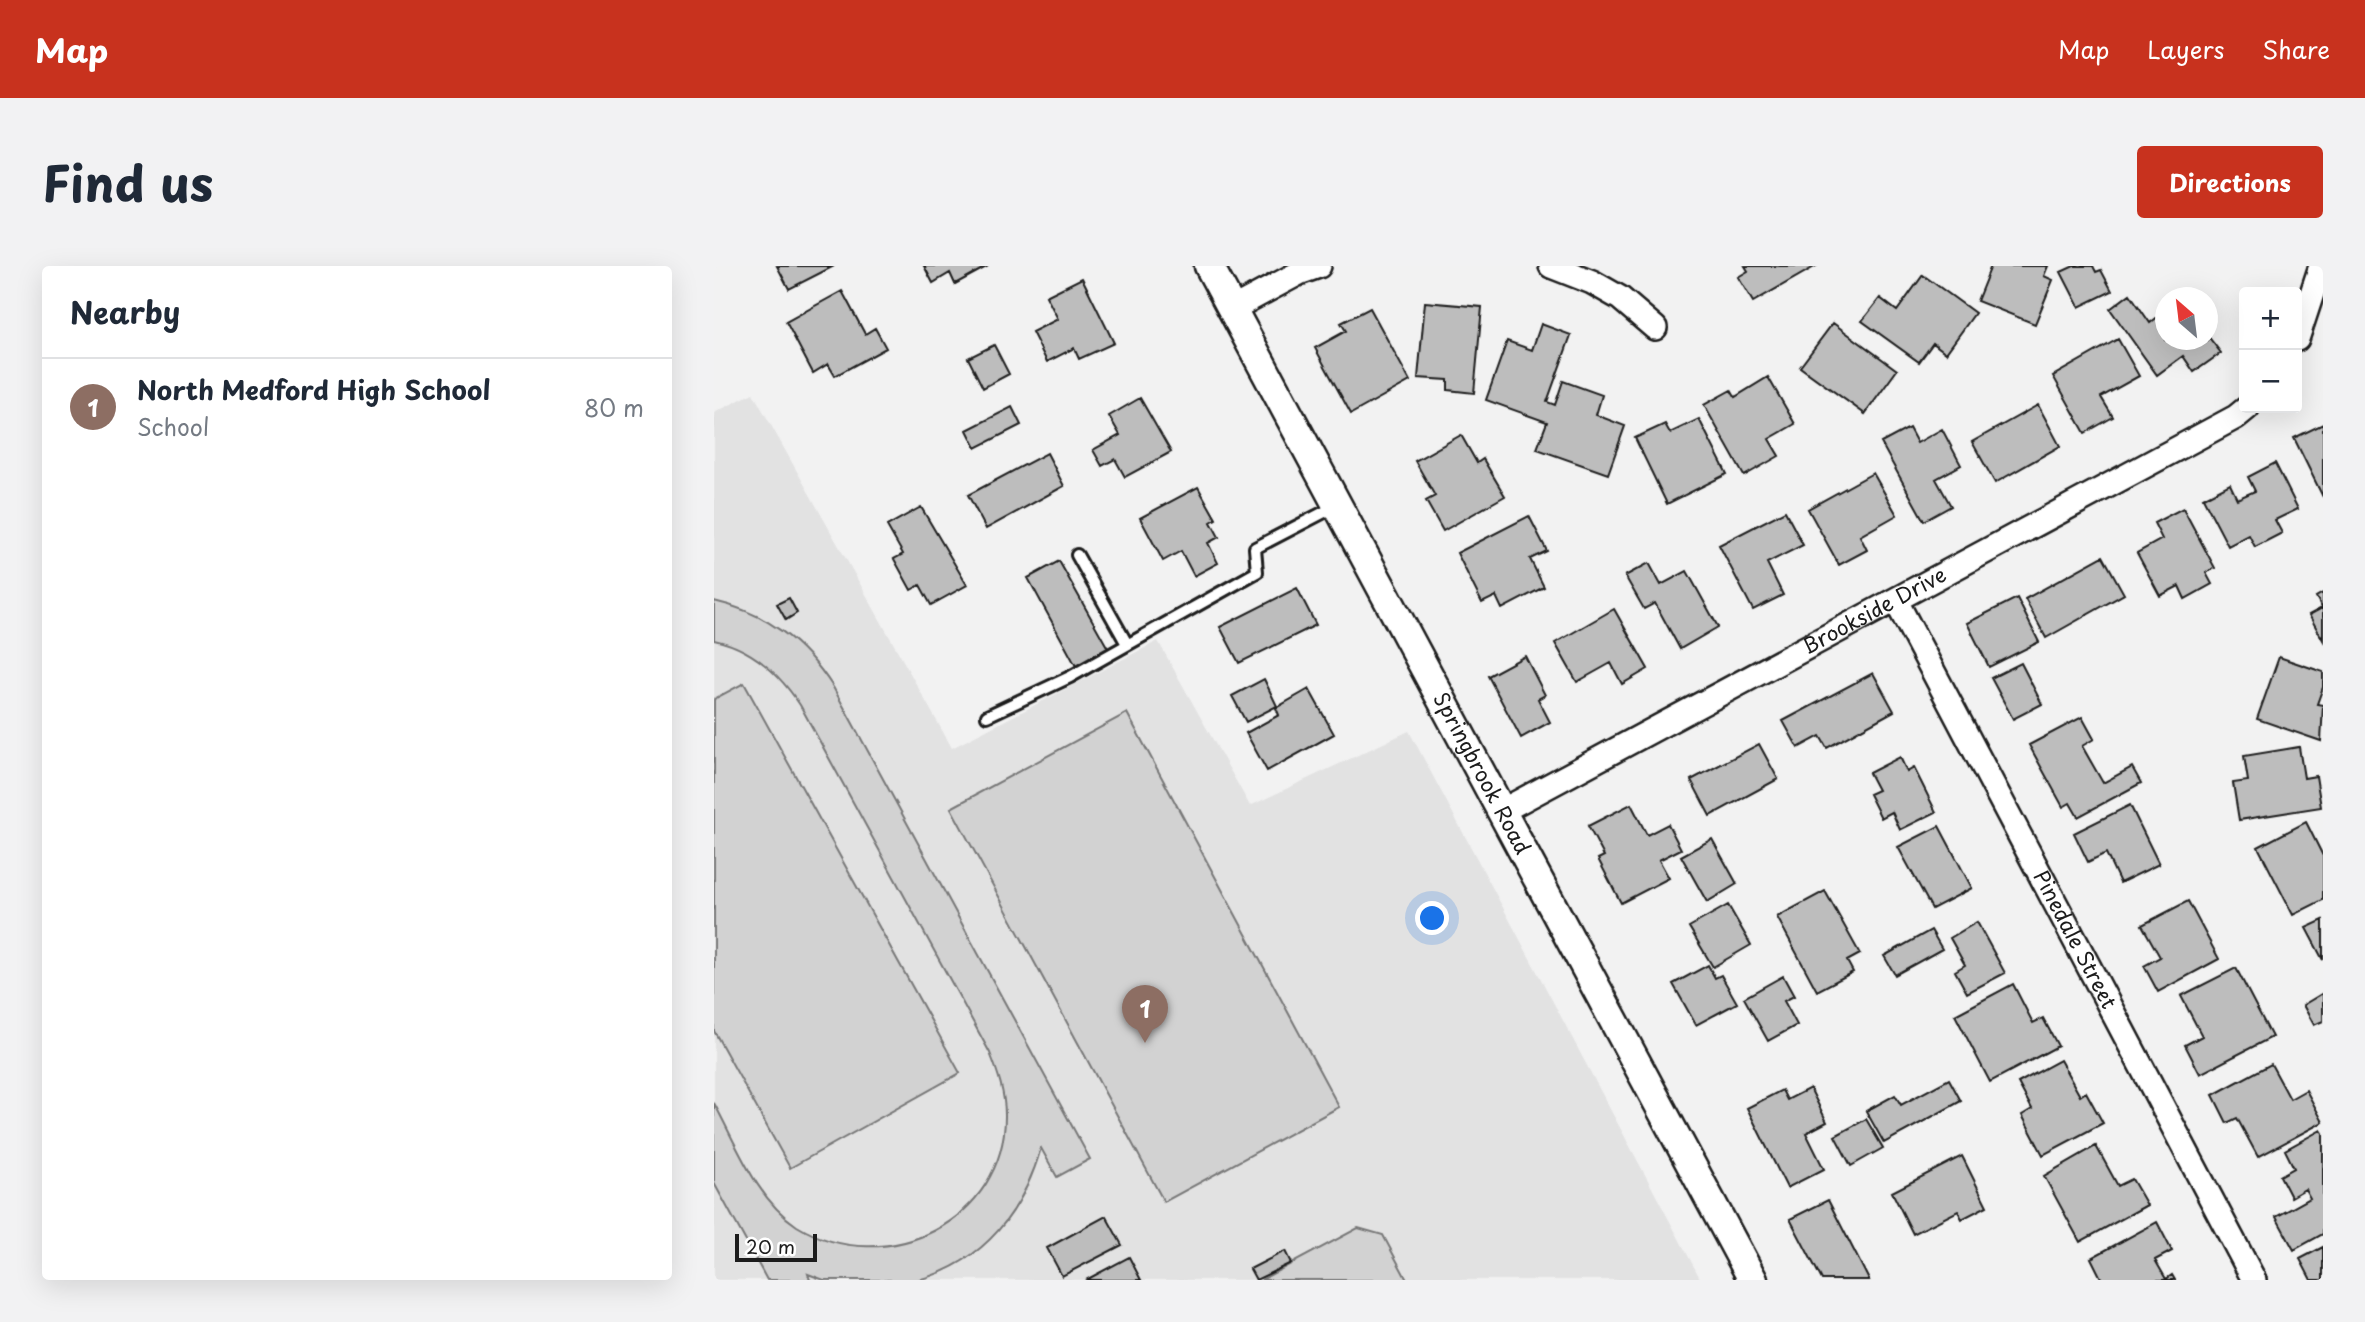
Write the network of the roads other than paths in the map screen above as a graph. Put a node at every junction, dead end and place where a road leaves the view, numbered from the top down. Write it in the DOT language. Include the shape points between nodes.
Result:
graph roads {
  1 [pos="1209,266"];
  2 [pos="1319,266"];
  3 [pos="1551,266"];
  4 [pos="2321,266"];
  5 [pos="1232,309"];
  6 [pos="2302,324"];
  7 [pos="1655,328"];
  8 [pos="2241,413"];
  9 [pos="1337,506"];
  10 [pos="1077,555"];
  11 [pos="1896,601"];
  12 [pos="1127,644"];
  13 [pos="987,716"];
  14 [pos="1500,812"];
  15 [pos="1753,1280"];
  16 [pos="2254,1280"];
  1 -- 5 [label="street, Springbrook Road"];
  2 -- 5 [label="street"];
  3 -- 7 [label="street" via="1620,298"];
  4 -- 6 [label="street"];
  5 -- 9 [label="street, Springbrook Road"];
  8 -- 11 [label="street, Brookside Drive"];
  9 -- 12 [label="lane" via="1255,548 1257,572"];
  9 -- 14 [label="street, Springbrook Road"];
  10 -- 12 [label="lane"];
  11 -- 14 [label="street, Brookside Drive"];
  11 -- 16 [label="street, Pinedale Street"];
  12 -- 13 [label="lane"];
  14 -- 15 [label="street, Springbrook Road"];
}
